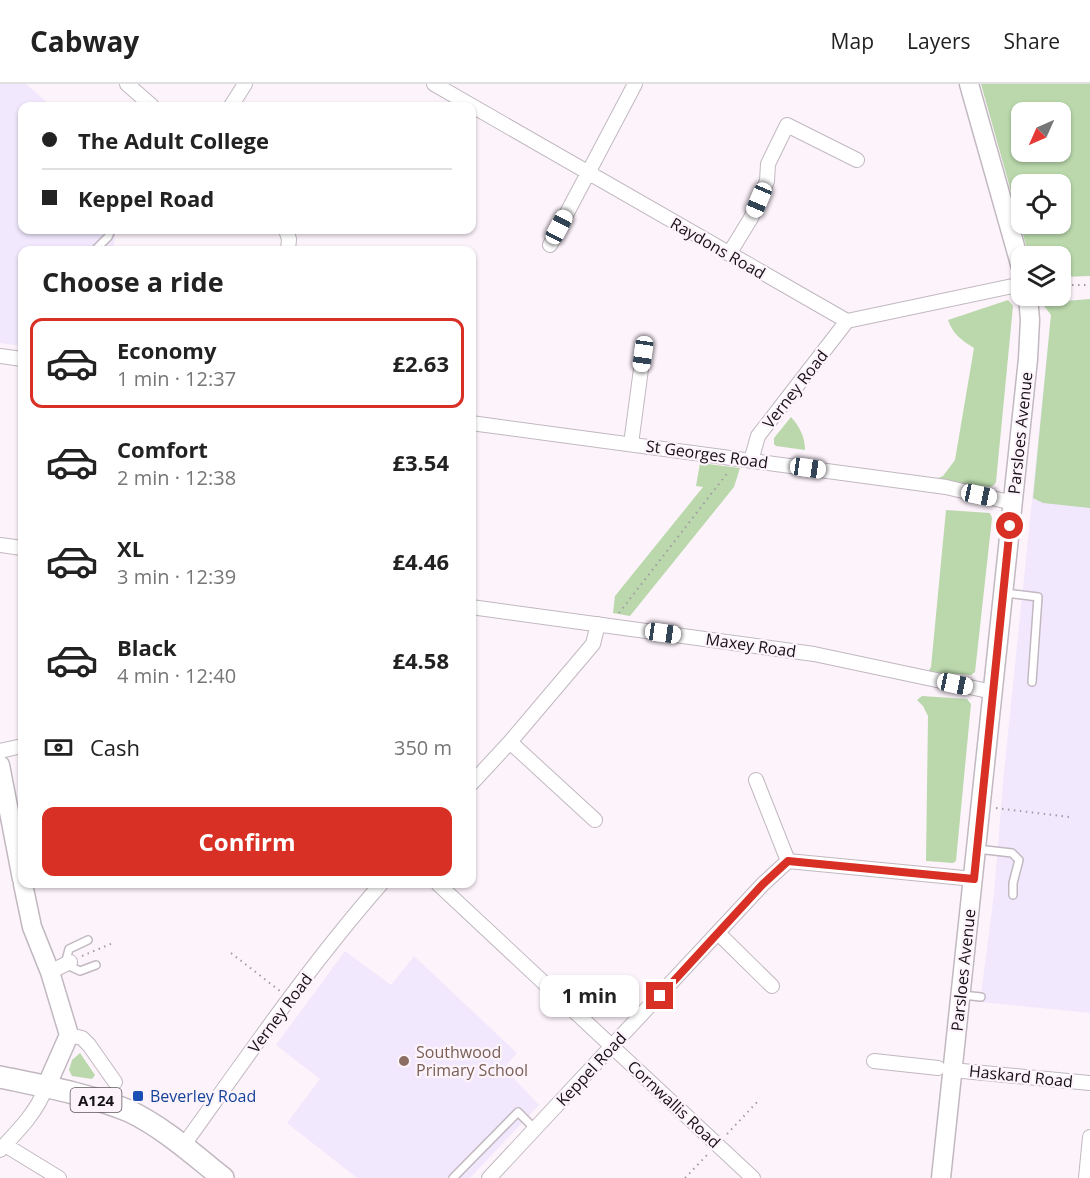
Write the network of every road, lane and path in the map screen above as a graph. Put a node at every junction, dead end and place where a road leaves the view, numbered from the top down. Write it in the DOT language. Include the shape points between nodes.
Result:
graph roads {
  1 [pos="127,84"];
  2 [pos="245,84"];
  3 [pos="434,84"];
  4 [pos="635,84"];
  5 [pos="969,84"];
  6 [pos="147,102"];
  7 [pos="234,102"];
  8 [pos="466,102"];
  9 [pos="476,108"];
  10 [pos="857,160"];
  11 [pos="588,172"];
  12 [pos="109,234"];
  13 [pos="550,245"];
  14 [pos="99,246"];
  15 [pos="1015,246"];
  16 [pos="729,254"];
  17 [pos="1071,285"];
  18 [pos="1090,285"];
  19 [pos="1011,287"];
  20 [pos="1029,306"];
  21 [pos="847,321"];
  22 [pos="643,354"];
  23 [pos="0,356"];
  24 [pos="18,358"];
  25 [pos="476,424"];
  26 [pos="631,444"];
  27 [pos="751,460"];
  28 [pos="1013,503"];
  29 [pos="0,545"];
  30 [pos="18,547"];
  31 [pos="1003,593"];
  32 [pos="476,608"];
  33 [pos="598,624"];
  34 [pos="1032,682"];
  35 [pos="993,692"];
  36 [pos="510,742"];
  37 [pos="18,747"];
  38 [pos="0,750"];
  39 [pos="0,765"];
  40 [pos="476,779"];
  41 [pos="756,780"];
  42 [pos="996,808"];
  43 [pos="1069,817"];
  44 [pos="595,820"];
  45 [pos="977,849"];
  46 [pos="18,858"];
  47 [pos="788,861"];
  48 [pos="974,879"];
  49 [pos="24,888"];
  50 [pos="377,888"];
  51 [pos="442,888"];
  52 [pos="1013,895"];
  53 [pos="719,934"];
  54 [pos="88,940"];
  55 [pos="112,943"];
  56 [pos="231,953"];
  57 [pos="96,965"];
  58 [pos="62,966"];
  59 [pos="772,986"];
  60 [pos="961,994"];
  61 [pos="981,997"];
  62 [pos="290,998"];
  63 [pos="69,1035"];
  64 [pos="612,1046"];
  65 [pos="874,1061"];
  66 [pos="945,1069"];
  67 [pos="0,1077"];
  68 [pos="115,1082"];
  69 [pos="1090,1083"];
  70 [pos="46,1087"];
  71 [pos="536,1130"];
  72 [pos="1090,1137"];
  73 [pos="183,1146"];
  74 [pos="2,1148"];
  75 [pos="59,1178"];
  76 [pos="223,1178"];
  77 [pos="453,1178"];
  78 [pos="489,1178"];
  79 [pos="753,1178"];
  80 [pos="941,1178"];
  81 [pos="1086,1178"];
  1 -- 6 [label="street"];
  2 -- 7 [label="street"];
  3 -- 8 [label="street, Raydons Road"];
  4 -- 11 [label="street"];
  5 -- 15 [label="street"];
  9 -- 11 [label="street, Raydons Road"];
  10 -- 16 [label="street" via="787,125 768,164 767,182 751,218"];
  11 -- 13 [label="street"];
  11 -- 16 [label="street, Raydons Road"];
  12 -- 14 [label="lane"];
  16 -- 21 [label="street, Raydons Road"];
  17 -- 18 [label="path"];
  19 -- 21 [label="street"];
  20 -- 28 [label="street, Parsloes Avenue" via="1029,343"];
  21 -- 27 [label="street, Verney Road" via="758,436"];
  22 -- 26 [label="street"];
  23 -- 24 [label="street"];
  25 -- 26 [label="street, St Georges Road"];
  26 -- 27 [label="street, St Georges Road"];
  27 -- 28 [label="street, St Georges Road" via="946,488"];
  27 -- 33 [label="path" via="750,466 735,464 616,617 600,615"];
  28 -- 31 [label="street, Parsloes Avenue"];
  29 -- 30 [label="street"];
  31 -- 34 [label="lane" via="1038,597"];
  31 -- 35 [label="street, Parsloes Avenue"];
  32 -- 33 [label="street, Maxey Road"];
  33 -- 35 [label="street, Maxey Road" via="814,654"];
  33 -- 36 [label="street" via="593,644"];
  35 -- 45 [label="street, Parsloes Avenue"];
  36 -- 40 [label="street"];
  36 -- 44 [label="street"];
  37 -- 38 [label="street"];
  39 -- 46 [label="street"];
  41 -- 47 [label="street"];
  42 -- 43 [label="path"];
  45 -- 48 [label="street, Parsloes Avenue"];
  45 -- 52 [label="lane" via="1012,853 1019,860"];
  47 -- 48 [label="street"];
  47 -- 53 [label="street, Keppel Road"];
  48 -- 60 [label="street, Parsloes Avenue"];
  49 -- 58 [label="street" via="32,927"];
  50 -- 62 [label="street, Verney Road"];
  51 -- 64 [label="street, Cornwallis Road"];
  53 -- 59 [label="street"];
  53 -- 64 [label="street, Keppel Road"];
  54 -- 58 [label="lane" via="69,949"];
  55 -- 58 [label="path"];
  56 -- 62 [label="path"];
  57 -- 58 [label="lane" via="80,971"];
  58 -- 63 [label="street"];
  60 -- 61 [label="lane"];
  60 -- 66 [label="street, Parsloes Avenue"];
  62 -- 73 [label="street, Verney Road"];
  63 -- 68 [label="street" via="82,1038 89,1045"];
  63 -- 70 [label="street"];
  64 -- 71 [label="street, Keppel Road"];
  64 -- 79 [label="street, Cornwallis Road"];
  65 -- 66 [label="street, Haskard Road"];
  66 -- 69 [label="street, Haskard Road"];
  66 -- 80 [label="street, Parsloes Avenue"];
  67 -- 70 [label="main road, A124"];
  70 -- 73 [label="main road, A124" via="130,1112"];
  70 -- 74 [label="street" via="37,1107"];
  71 -- 77 [label="lane" via="518,1112"];
  71 -- 78 [label="street, Keppel Road"];
  72 -- 81 [label="street"];
  73 -- 76 [label="main road, A124"];
  74 -- 75 [label="street"];
}
